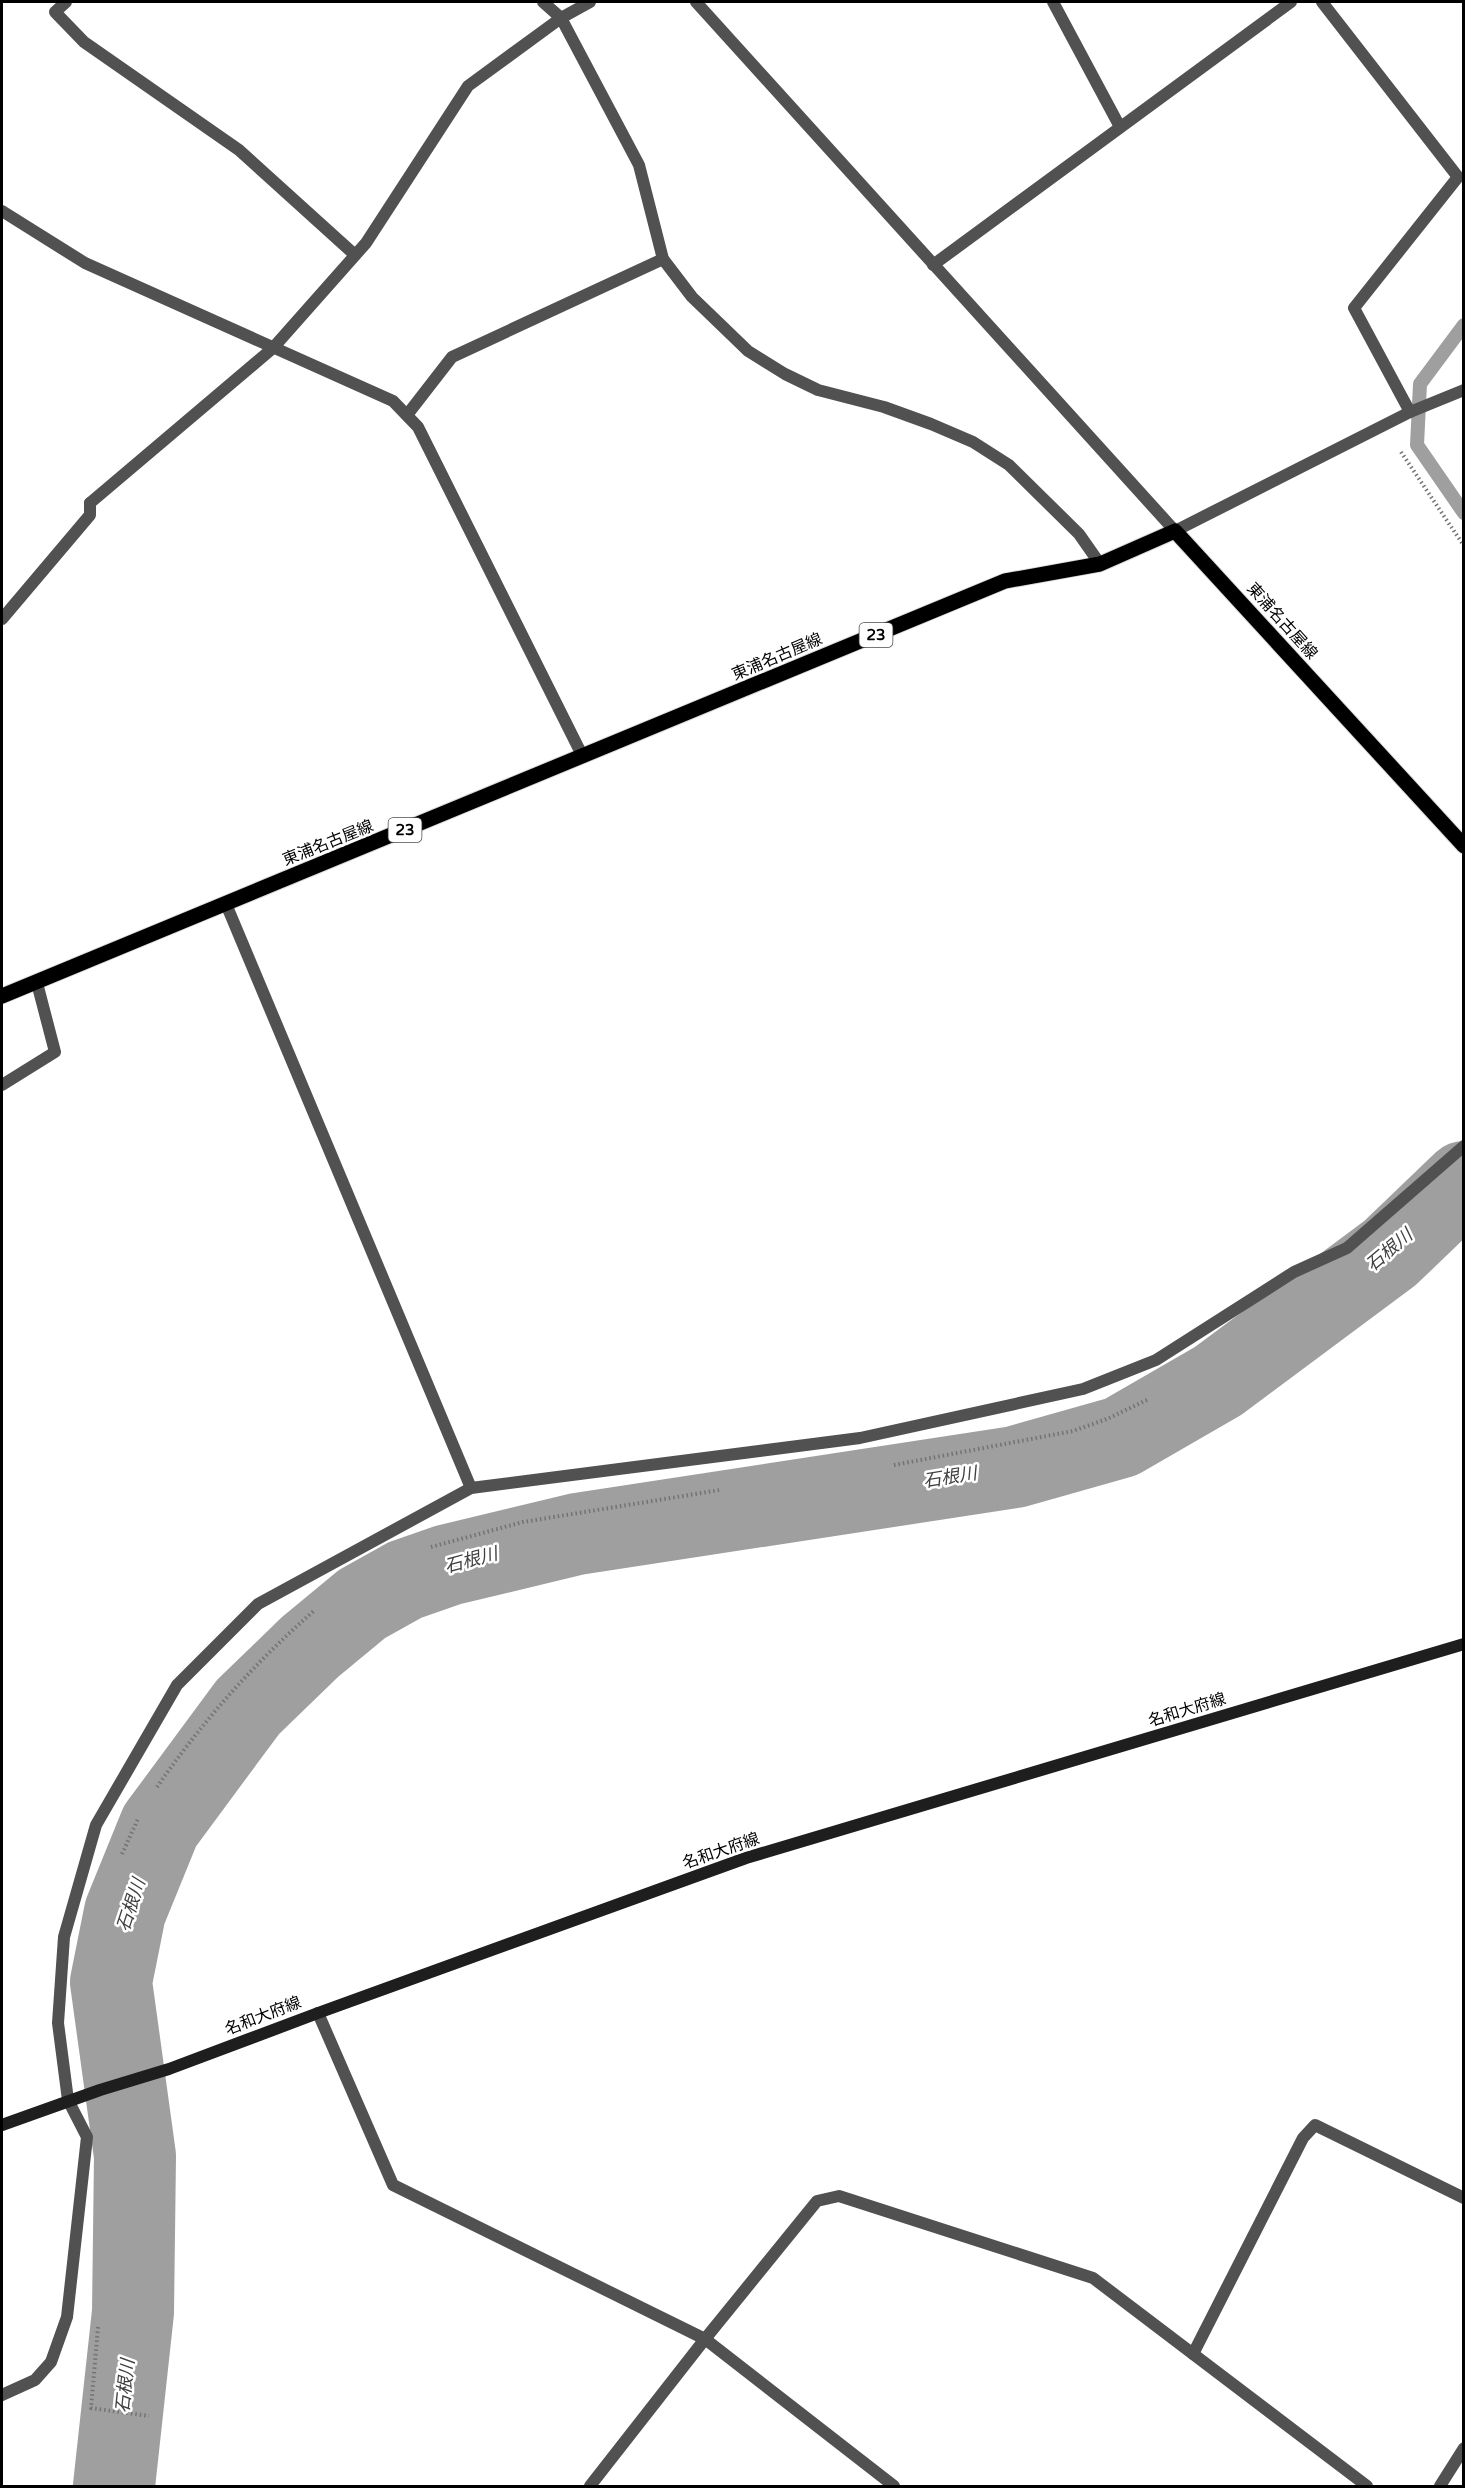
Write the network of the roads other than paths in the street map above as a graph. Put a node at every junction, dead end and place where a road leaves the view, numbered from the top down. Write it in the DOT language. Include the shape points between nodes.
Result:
graph roads {
  1 [pos="66,2"];
  2 [pos="543,2"];
  3 [pos="590,2"];
  4 [pos="696,2"];
  5 [pos="1053,2"];
  6 [pos="1291,2"];
  7 [pos="1322,2"];
  8 [pos="561,18"];
  9 [pos="1120,127"];
  10 [pos="2,211"];
  11 [pos="355,255"];
  12 [pos="663,259"];
  13 [pos="933,265"];
  14 [pos="273,348"];
  15 [pos="1464,390"];
  16 [pos="1410,412"];
  17 [pos="407,415"];
  18 [pos="1175,531"];
  19 [pos="1100,564"];
  20 [pos="2,619"];
  21 [pos="583,757"];
  22 [pos="1464,846"];
  23 [pos="226,904"];
  24 [pos="37,983"];
  25 [pos="2,996"];
  26 [pos="2,1085"];
  27 [pos="1464,1146"];
  28 [pos="471,1488"];
  29 [pos="1464,1644"];
  30 [pos="318,2013"];
  31 [pos="68,2100"];
  32 [pos="2,2125"];
  33 [pos="1464,2198"];
  34 [pos="705,2339"];
  35 [pos="1193,2354"];
  36 [pos="2,2395"];
  37 [pos="1464,2448"];
  38 [pos="590,2487"];
  39 [pos="894,2487"];
  40 [pos="1367,2487"];
  41 [pos="1440,2487"];
  1 -- 11 [label="street" via="55,12 84,42 239,150"];
  2 -- 8 [label="street"];
  3 -- 8 [label="street"];
  4 -- 13 [label="street"];
  5 -- 9 [label="street"];
  6 -- 9 [label="street"];
  7 -- 16 [label="street" via="1458,177 1354,308"];
  8 -- 11 [label="street" via="468,86"];
  8 -- 12 [label="street" via="639,165"];
  9 -- 13 [label="street"];
  10 -- 14 [label="street" via="85,263"];
  11 -- 14 [label="street"];
  12 -- 17 [label="street" via="452,357"];
  12 -- 19 [label="street" via="718,323 748,351 785,374 818,390 931,424 973,442 1009,465 1080,534"];
  13 -- 18 [label="street"];
  14 -- 17 [label="street" via="393,401"];
  14 -- 20 [label="street" via="90,503 90,515"];
  15 -- 16 [label="street"];
  16 -- 18 [label="street"];
  17 -- 21 [label="street" via="418,427"];
  18 -- 19 [label="main road, 東浦名古屋線 / 23"];
  18 -- 22 [label="main road, 東浦名古屋線"];
  19 -- 21 [label="main road, 東浦名古屋線 / 23" via="1005,581"];
  21 -- 23 [label="main road, 東浦名古屋線 / 23"];
  23 -- 24 [label="main road, 東浦名古屋線 / 23"];
  23 -- 28 [label="street"];
  24 -- 25 [label="main road, 東浦名古屋線 / 23"];
  24 -- 26 [label="street" via="56,1052"];
  27 -- 28 [label="street" via="1347,1248 1294,1272 1156,1360 1083,1389 860,1438"];
  28 -- 31 [label="street" via="258,1604 177,1685 96,1825 64,1937 58,2023"];
  29 -- 30 [label="main road, 名和大府線" via="746,1858"];
  30 -- 31 [label="main road, 名和大府線" via="169,2069"];
  30 -- 34 [label="street" via="393,2185"];
  31 -- 32 [label="main road, 名和大府線"];
  31 -- 36 [label="street" via="87,2137 67,2317 51,2362 35,2380"];
  33 -- 35 [label="street" via="1315,2125 1303,2138"];
  34 -- 35 [label="street" via="817,2200 839,2196 1093,2278"];
  34 -- 38 [label="street"];
  34 -- 39 [label="street"];
  35 -- 40 [label="street"];
  37 -- 41 [label="street"];
}
